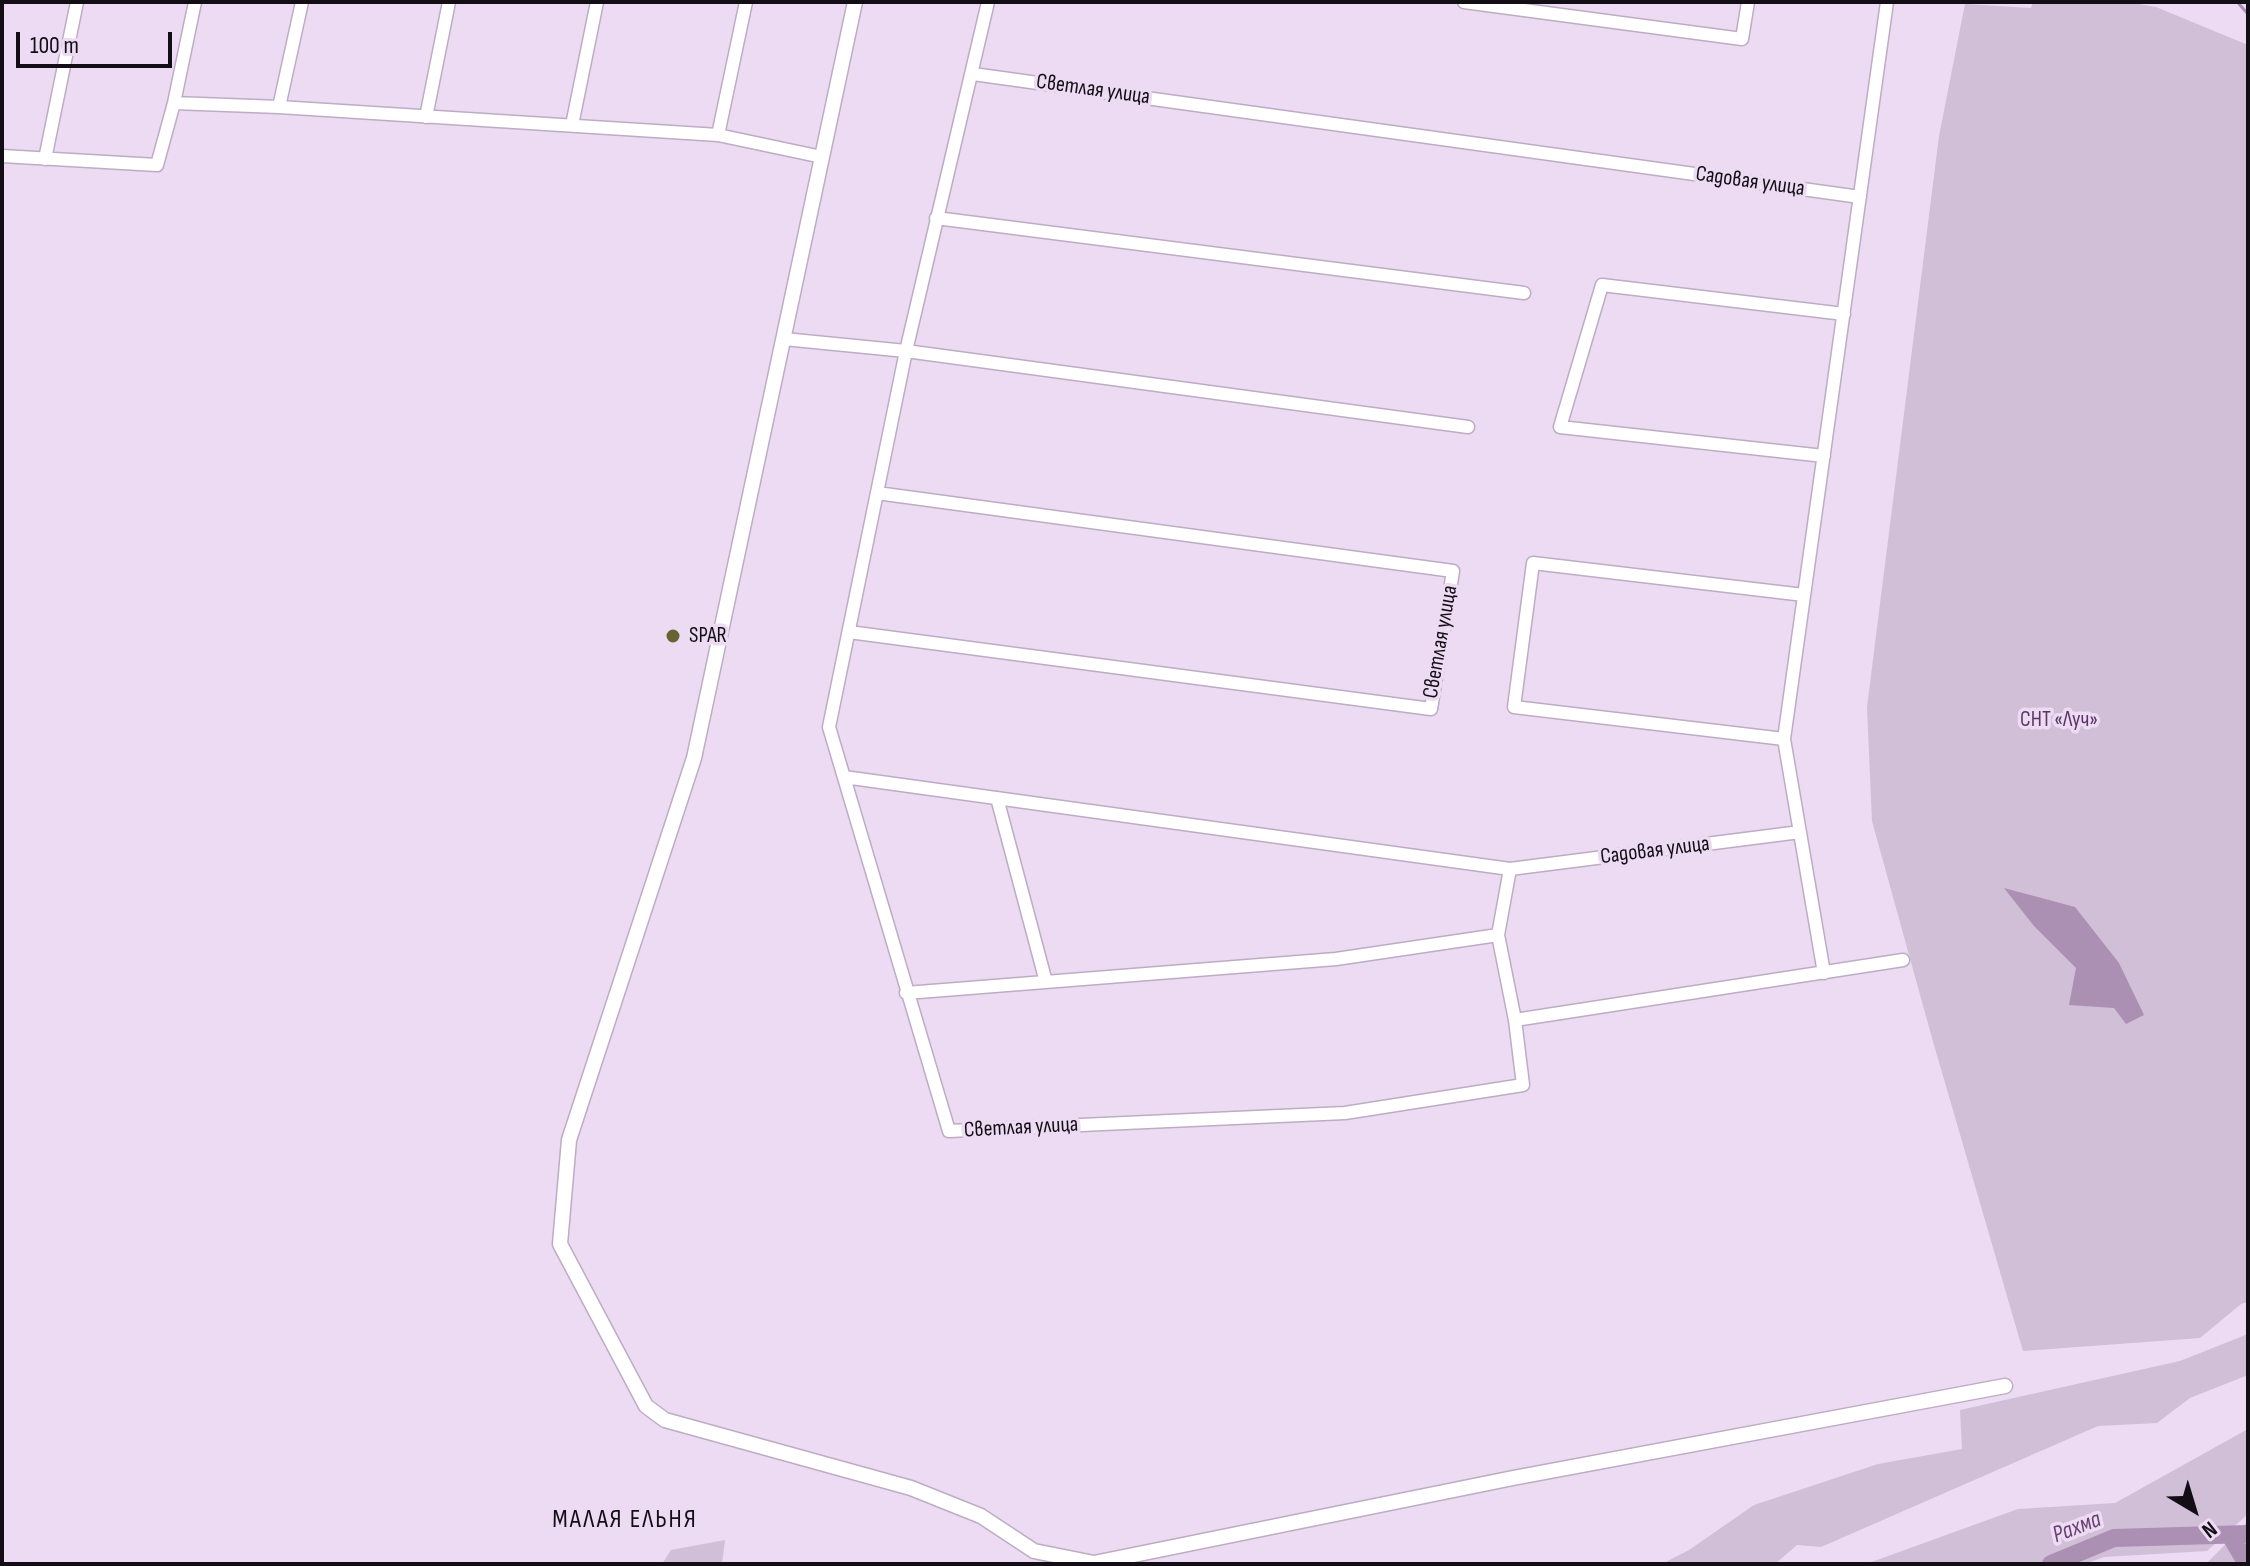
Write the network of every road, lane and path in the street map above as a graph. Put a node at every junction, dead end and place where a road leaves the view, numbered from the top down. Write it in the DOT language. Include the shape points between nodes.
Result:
graph roads {
  1 [pos="77,2"];
  2 [pos="195,2"];
  3 [pos="302,2"];
  4 [pos="449,2"];
  5 [pos="597,2"];
  6 [pos="746,2"];
  7 [pos="855,2"];
  8 [pos="988,2"];
  9 [pos="1464,2"];
  10 [pos="1748,2"];
  11 [pos="1887,2"];
  12 [pos="973,74"];
  13 [pos="174,103"];
  14 [pos="279,107"];
  15 [pos="426,117"];
  16 [pos="572,125"];
  17 [pos="718,135"];
  18 [pos="2,156"];
  19 [pos="822,157"];
  20 [pos="45,159"];
  21 [pos="1640,166"];
  22 [pos="1860,197"];
  23 [pos="936,218"];
  24 [pos="1524,293"];
  25 [pos="1844,314"];
  26 [pos="784,339"];
  27 [pos="906,351"];
  28 [pos="1468,427"];
  29 [pos="1824,456"];
  30 [pos="877,493"];
  31 [pos="1804,595"];
  32 [pos="849,632"];
  33 [pos="1784,739"];
  34 [pos="844,777"];
  35 [pos="997,798"];
  36 [pos="1800,832"];
  37 [pos="1510,869"];
  38 [pos="1498,935"];
  39 [pos="1903,960"];
  40 [pos="1824,973"];
  41 [pos="1046,982"];
  42 [pos="906,993"];
  43 [pos="1515,1020"];
  44 [pos="2005,1386"];
  1 -- 20 [label="street"];
  2 -- 13 [label="street"];
  3 -- 14 [label="street"];
  4 -- 15 [label="street"];
  5 -- 16 [label="street"];
  6 -- 17 [label="street"];
  7 -- 19 [label="street"];
  8 -- 12 [label="street, Светлая улица"];
  9 -- 10 [label="street" via="1742,39"];
  11 -- 22 [label="street"];
  12 -- 21 [label="street, Светлая улица"];
  12 -- 23 [label="street, Светлая улица"];
  13 -- 14 [label="street"];
  13 -- 20 [label="street" via="157,165"];
  14 -- 15 [label="street"];
  15 -- 16 [label="street"];
  16 -- 17 [label="street"];
  17 -- 19 [label="street"];
  18 -- 20 [label="street"];
  19 -- 26 [label="street"];
  21 -- 22 [label="street, Садовая улица"];
  22 -- 25 [label="street"];
  23 -- 24 [label="street"];
  23 -- 27 [label="street, Светлая улица"];
  25 -- 29 [label="street"];
  25 -- 29 [label="street" via="1602,285 1560,427"];
  26 -- 27 [label="street"];
  26 -- 44 [label="street" via="689,777 569,1140 560,1244 646,1406 665,1420 911,1488 981,1516 1034,1551 1094,1563"];
  27 -- 28 [label="street"];
  27 -- 30 [label="street, Светлая улица"];
  29 -- 31 [label="street"];
  30 -- 32 [label="street, Светлая улица"];
  30 -- 32 [label="street, Светлая улица" via="1453,571 1431,709"];
  31 -- 33 [label="street"];
  31 -- 33 [label="street" via="1533,563 1514,707"];
  32 -- 34 [label="street, Светлая улица" via="829,727"];
  33 -- 36 [label="street"];
  34 -- 35 [label="street"];
  34 -- 42 [label="street, Светлая улица"];
  35 -- 37 [label="street"];
  35 -- 41 [label="street"];
  36 -- 37 [label="street, Садовая улица"];
  36 -- 40 [label="street"];
  37 -- 38 [label="street"];
  38 -- 41 [label="street" via="1336,959"];
  38 -- 43 [label="street"];
  39 -- 40 [label="street"];
  40 -- 43 [label="street"];
  41 -- 42 [label="street"];
  42 -- 43 [label="street, Светлая улица" via="949,1131 1345,1113 1523,1085"];
}
